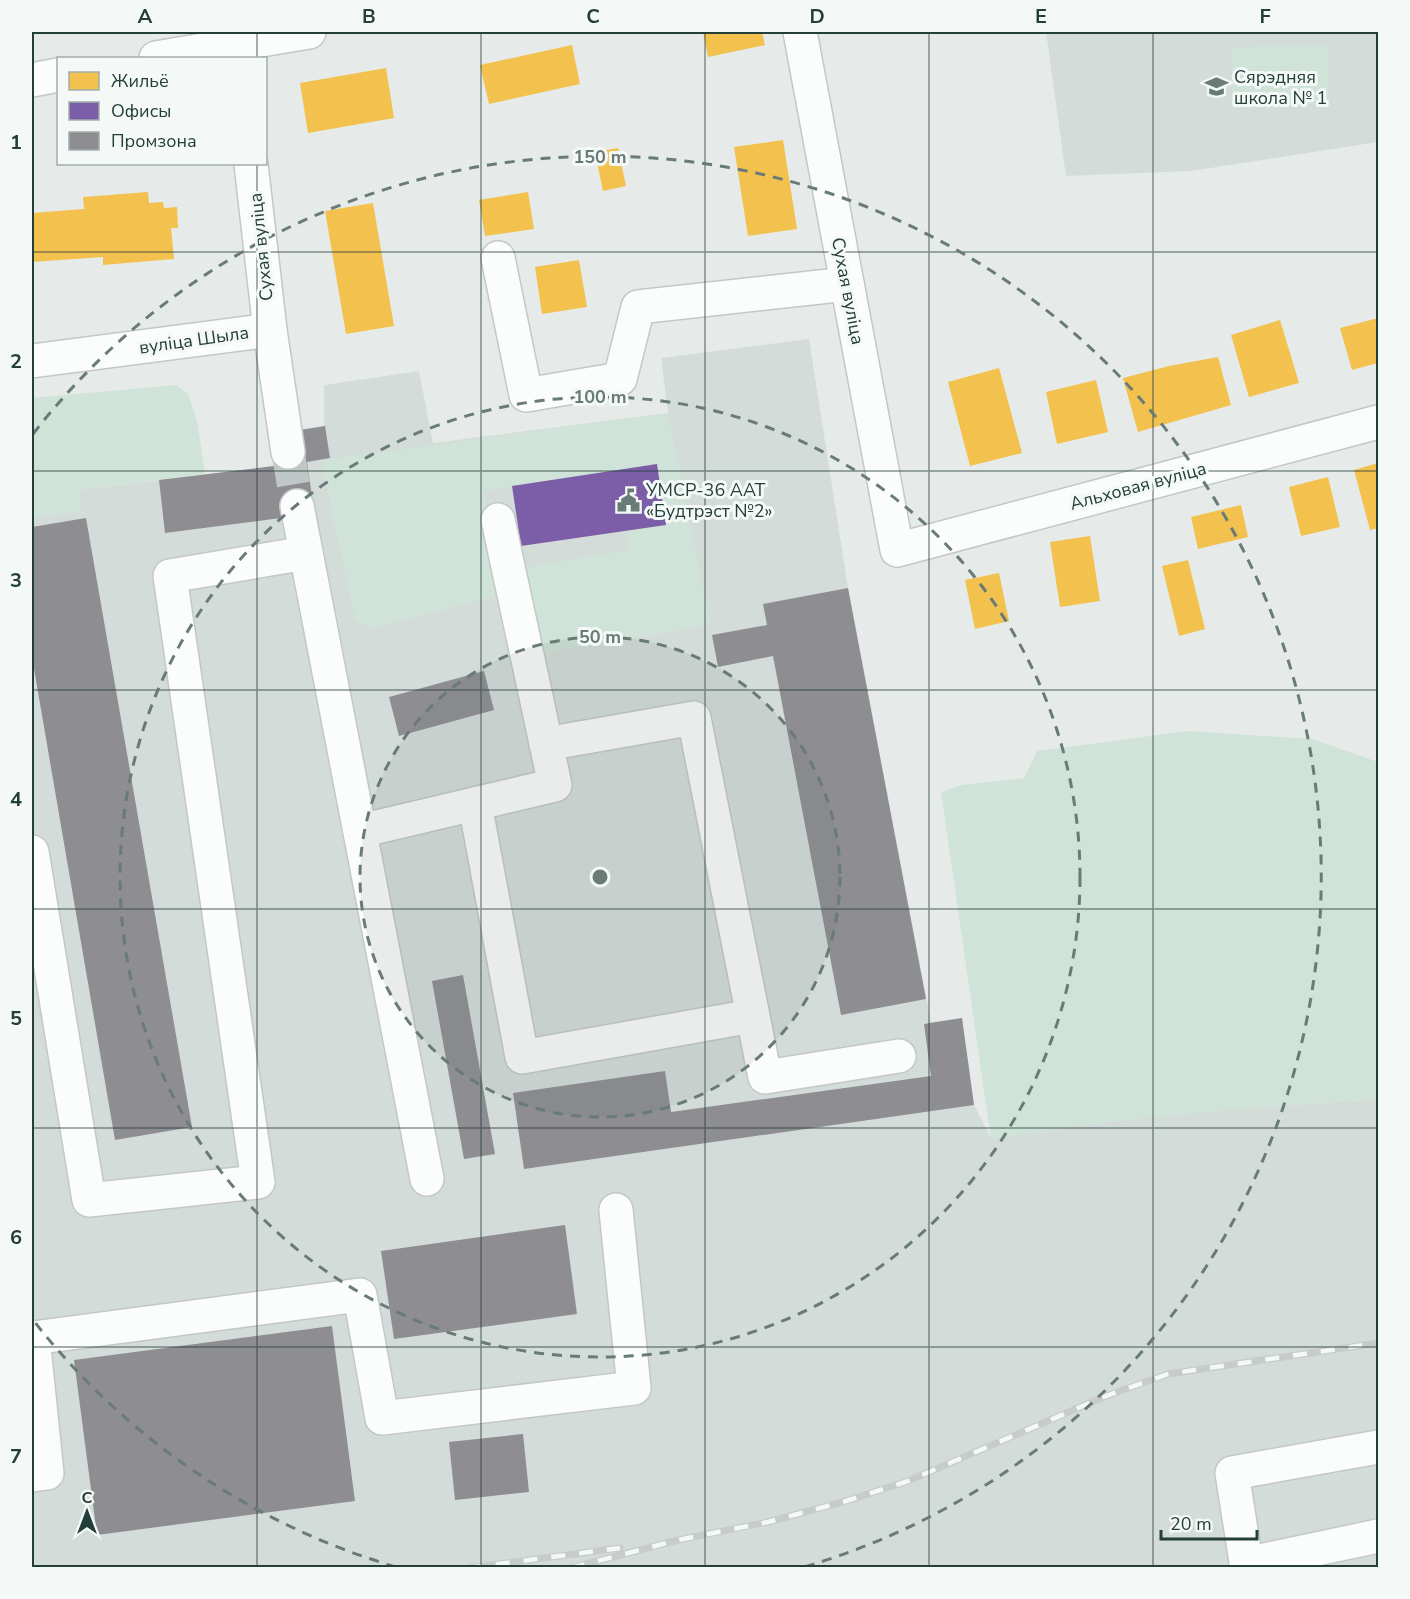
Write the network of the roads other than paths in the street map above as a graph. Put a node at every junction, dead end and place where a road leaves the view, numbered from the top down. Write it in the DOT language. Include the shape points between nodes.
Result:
graph roads {
  1 [pos="309,32"];
  2 [pos="800,32"];
  3 [pos="236,45"];
  4 [pos="162,57"];
  5 [pos="57,75"];
  6 [pos="32,80"];
  7 [pos="252,165"];
  8 [pos="498,258"];
  9 [pos="847,284"];
  10 [pos="270,330"];
  11 [pos="32,361"];
  12 [pos="1378,422"];
  13 [pos="288,452"];
  14 [pos="297,506"];
  15 [pos="498,520"];
  16 [pos="897,550"];
  17 [pos="306,553"];
  18 [pos="546,744"];
  19 [pos="475,804"];
  20 [pos="360,831"];
  21 [pos="32,852"];
  22 [pos="753,1016"];
  23 [pos="899,1056"];
  24 [pos="427,1179"];
  25 [pos="616,1210"];
  26 [pos="32,1333"];
  27 [pos="1378,1447"];
  28 [pos="32,1475"];
  29 [pos="1378,1536"];
  30 [pos="1246,1566"];
  1 -- 3 [label="street"];
  2 -- 9 [label="street, Сухая вуліца"];
  3 -- 4 [label="street"];
  5 -- 6 [label="street"];
  7 -- 10 [label="street, Сухая вуліца"];
  8 -- 9 [label="street" via="526,395 620,379 638,307"];
  9 -- 16 [label="street, Сухая вуліца"];
  10 -- 11 [label="street, вуліца Шыла"];
  10 -- 13 [label="street, вуліца Шыла"];
  12 -- 16 [label="street, Альховая вуліца"];
  14 -- 17 [label="street"];
  15 -- 18 [label="street"];
  17 -- 20 [label="street"];
  17 -- 21 [label="street" via="170,576 258,1182 89,1200"];
  18 -- 19 [label="street" via="555,785"];
  18 -- 22 [label="street" via="694,718"];
  19 -- 20 [label="street"];
  19 -- 22 [label="street" via="522,1057"];
  20 -- 24 [label="street"];
  22 -- 23 [label="street" via="765,1077"];
  25 -- 26 [label="street" via="634,1388 382,1418 360,1295"];
  26 -- 28 [label="street" via="47,1473"];
  27 -- 30 [label="street" via="1232,1473"];
  29 -- 30 [label="street"];
}
